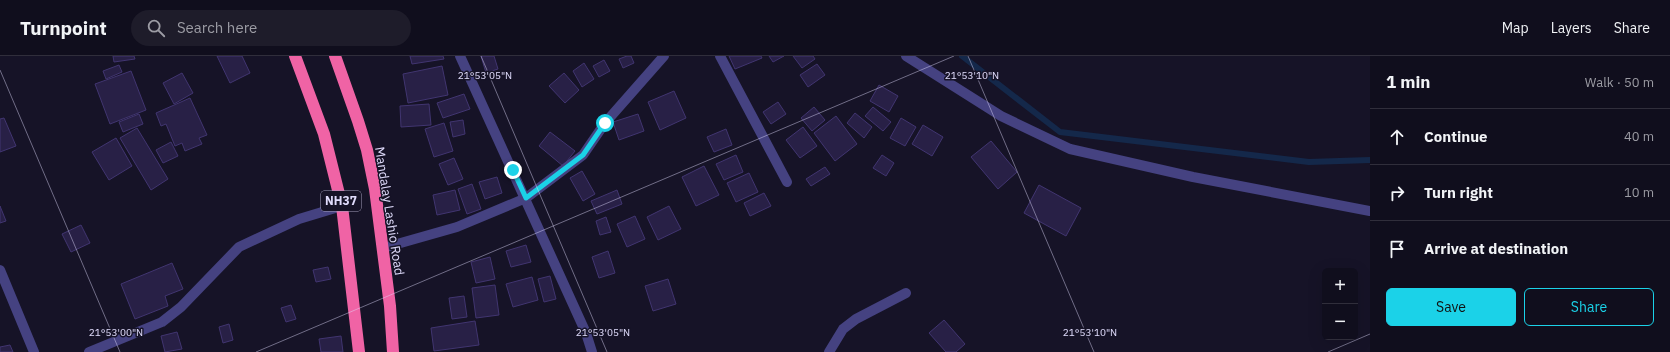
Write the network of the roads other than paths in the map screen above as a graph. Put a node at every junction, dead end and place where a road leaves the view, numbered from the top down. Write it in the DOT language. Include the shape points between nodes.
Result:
graph roads {
  1 [pos="295,56"];
  2 [pos="335,56"];
  3 [pos="460,56"];
  4 [pos="664,56"];
  5 [pos="720,56"];
  6 [pos="906,56"];
  7 [pos="787,182"];
  8 [pos="526,198"];
  9 [pos="342,206"];
  10 [pos="1370,211"];
  11 [pos="383,248"];
  12 [pos="0,270"];
  13 [pos="906,293"];
  14 [pos="34,352"];
  15 [pos="88,352"];
  16 [pos="359,352"];
  17 [pos="393,352"];
  18 [pos="592,352"];
  19 [pos="829,352"];
  1 -- 9 [label="highway, NH37" via="324,134"];
  2 -- 11 [label="highway, Mandalay Lashio Road / NH37" via="367,150"];
  3 -- 8 [label="street"];
  4 -- 8 [label="street" via="605,123 583,155"];
  5 -- 7 [label="street"];
  6 -- 10 [label="street" via="1001,116 1070,149 1193,177"];
  8 -- 11 [label="street" via="458,228"];
  8 -- 18 [label="street"];
  9 -- 15 [label="street" via="299,219 239,247 181,307 162,322"];
  9 -- 16 [label="highway, NH37"];
  11 -- 17 [label="highway, Mandalay Lashio Road / NH37"];
  12 -- 14 [label="street"];
  13 -- 19 [label="street" via="856,319 843,329"];
}
